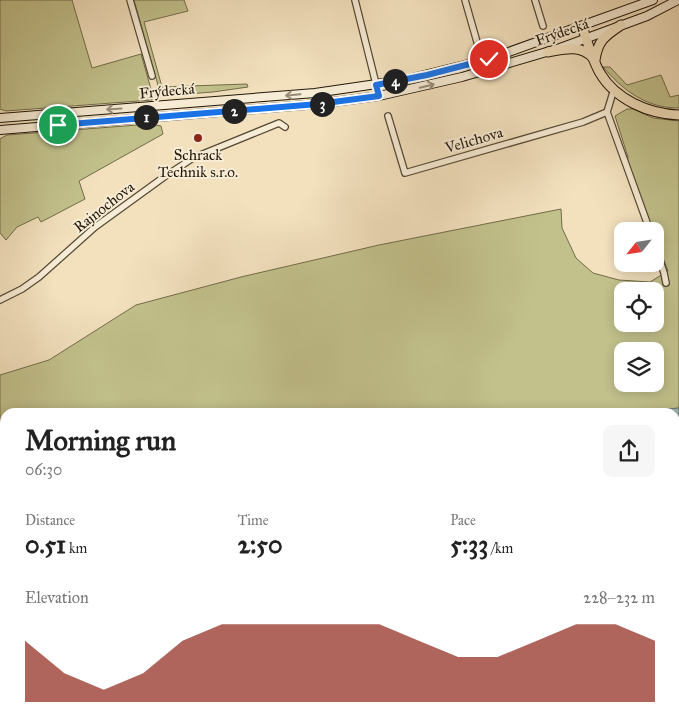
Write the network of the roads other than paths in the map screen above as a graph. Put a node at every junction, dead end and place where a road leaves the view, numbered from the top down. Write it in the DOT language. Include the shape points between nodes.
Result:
graph roads {
  1 [pos="130,0"];
  2 [pos="355,0"];
  3 [pos="464,0"];
  4 [pos="535,0"];
  5 [pos="653,0"];
  6 [pos="678,0"];
  7 [pos="621,25"];
  8 [pos="543,26"];
  9 [pos="582,26"];
  10 [pos="587,38"];
  11 [pos="479,49"];
  12 [pos="548,52"];
  13 [pos="595,60"];
  14 [pos="152,76"];
  15 [pos="376,85"];
  16 [pos="614,89"];
  17 [pos="379,96"];
  18 [pos="607,112"];
  19 [pos="679,115"];
  20 [pos="388,116"];
  21 [pos="0,118"];
  22 [pos="285,127"];
  23 [pos="2,131"];
  24 [pos="647,222"];
  25 [pos="664,272"];
  26 [pos="666,283"];
  27 [pos="0,300"];
  1 -- 14 [label="street"];
  2 -- 15 [label="street"];
  3 -- 11 [label="street"];
  4 -- 8 [label="street"];
  5 -- 9 [label="main road, Frýdecká"];
  6 -- 7 [label="main road, Frýdecká"];
  7 -- 10 [label="main road, Frýdecká"];
  7 -- 13 [label="main road" via="600,41"];
  9 -- 10 [label="main road"];
  9 -- 15 [label="main road, Frýdecká" via="489,59"];
  10 -- 12 [label="main road, Frýdecká"];
  10 -- 13 [label="main road"];
  12 -- 13 [label="main road" via="580,49"];
  17 -- 12 [label="main road, Frýdecká, one-way" via="462,77"];
  13 -- 16 [label="main road" via="601,75"];
  15 -- 17 [label="street"];
  15 -- 21 [label="main road, Frýdecká, one-way" via="315,93"];
  16 -- 18 [label="street"];
  16 -- 19 [label="main road" via="625,99 647,109"];
  17 -- 23 [label="main road, Frýdecká"];
  18 -- 20 [label="street, Velichova" via="583,122 405,173"];
  18 -- 24 [label="street"];
  22 -- 27 [label="street, Rajnochova" via="279,123 193,158 95,228 39,278"];
  25 -- 26 [label="street"];
}
